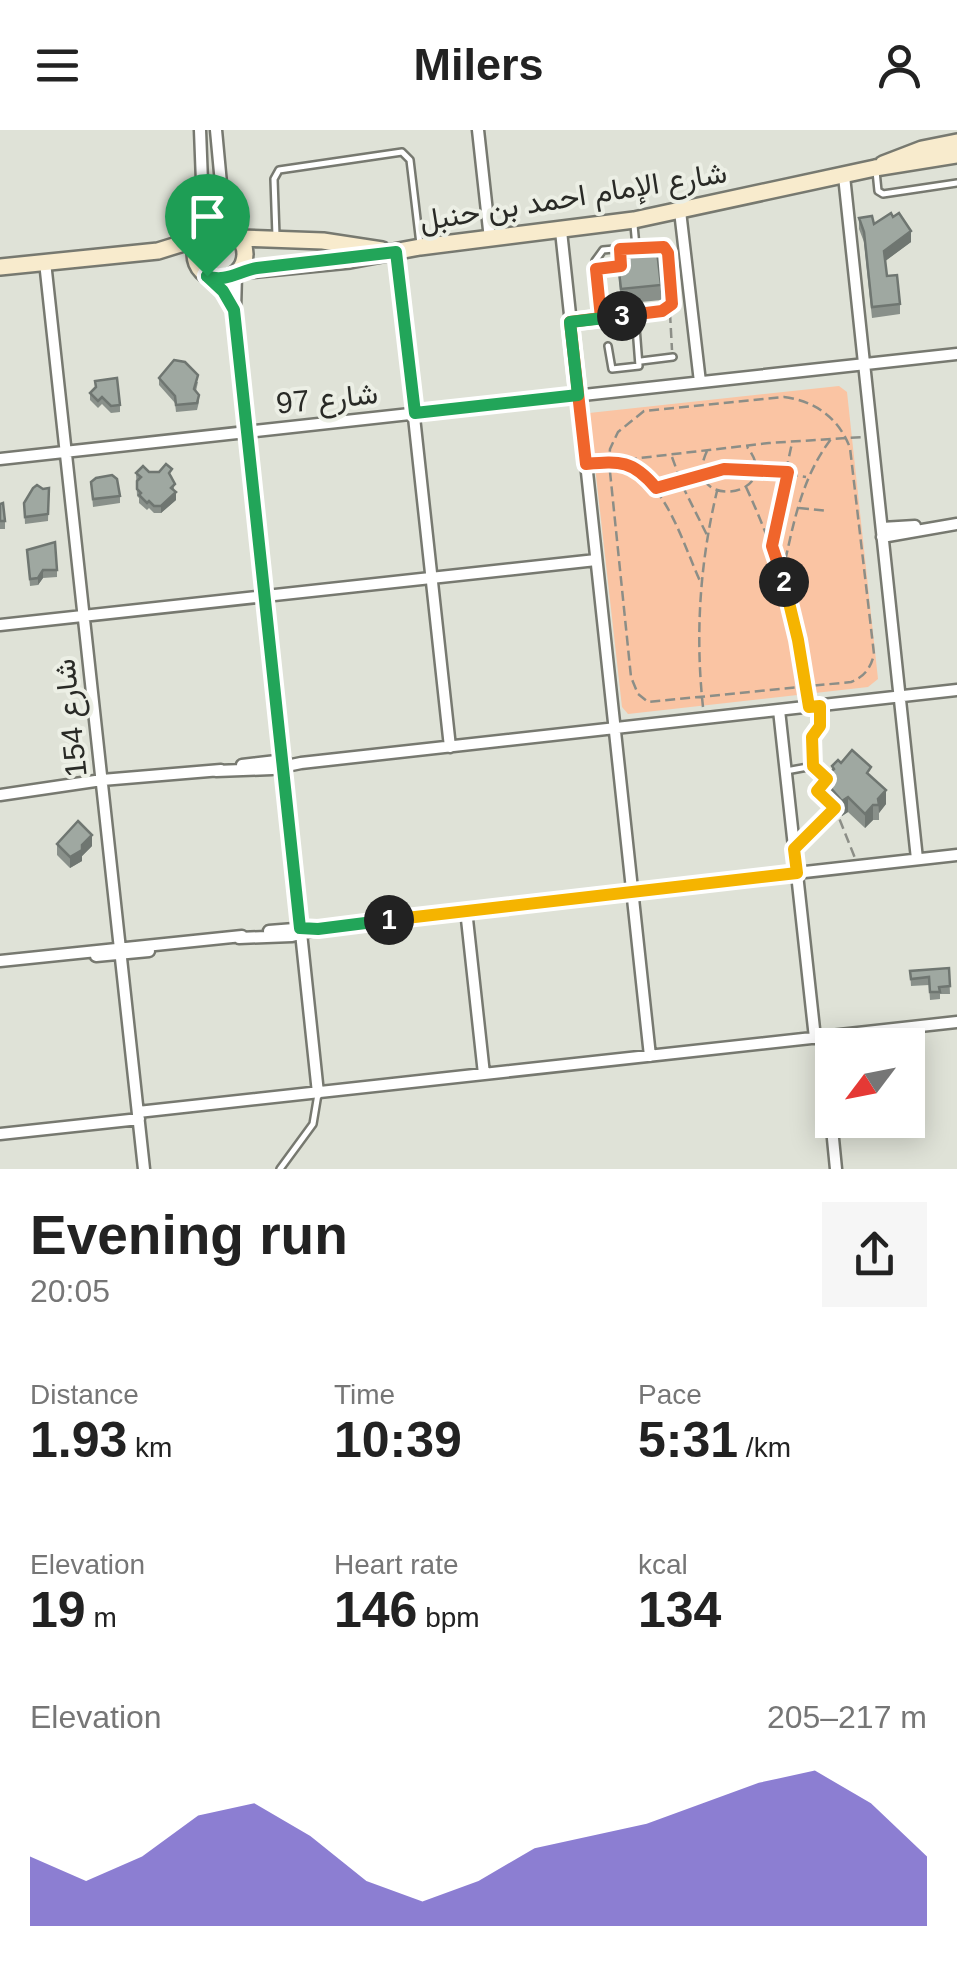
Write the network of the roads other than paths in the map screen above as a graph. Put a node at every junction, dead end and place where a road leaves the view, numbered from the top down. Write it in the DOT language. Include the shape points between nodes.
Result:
graph roads {
  1 [pos="200,130"];
  2 [pos="216,130"];
  3 [pos="478,130"];
  4 [pos="957,142"];
  5 [pos="957,156"];
  6 [pos="876,168"];
  7 [pos="844,176"];
  8 [pos="957,184"];
  9 [pos="680,211"];
  10 [pos="634,220"];
  11 [pos="561,231"];
  12 [pos="235,234"];
  13 [pos="202,236"];
  14 [pos="276,239"];
  15 [pos="490,239"];
  16 [pos="420,246"];
  17 [pos="636,248"];
  18 [pos="158,251"];
  19 [pos="396,252"];
  20 [pos="44,262"];
  21 [pos="0,267"];
  22 [pos="237,272"];
  23 [pos="203,273"];
  24 [pos="234,310"];
  25 [pos="636,314"];
  26 [pos="601,318"];
  27 [pos="570,322"];
  28 [pos="608,346"];
  29 [pos="957,354"];
  30 [pos="673,358"];
  31 [pos="640,361"];
  32 [pos="864,364"];
  33 [pos="700,382"];
  34 [pos="578,395"];
  35 [pos="415,413"];
  36 [pos="248,432"];
  37 [pos="66,451"];
  38 [pos="0,458"];
  39 [pos="957,524"];
  40 [pos="882,532"];
  41 [pos="596,560"];
  42 [pos="432,578"];
  43 [pos="265,596"];
  44 [pos="84,616"];
  45 [pos="0,625"];
  46 [pos="957,690"];
  47 [pos="900,696"];
  48 [pos="814,706"];
  49 [pos="779,710"];
  50 [pos="615,729"];
  51 [pos="450,747"];
  52 [pos="283,764"];
  53 [pos="786,771"];
  54 [pos="102,784"];
  55 [pos="0,795"];
  56 [pos="957,855"];
  57 [pos="917,859"];
  58 [pos="797,873"];
  59 [pos="632,891"];
  60 [pos="466,910"];
  61 [pos="301,931"];
  62 [pos="120,951"];
  63 [pos="0,964"];
  64 [pos="957,1022"];
  65 [pos="818,1028"];
  66 [pos="902,1028"];
  67 [pos="815,1037"];
  68 [pos="650,1056"];
  69 [pos="484,1074"];
  70 [pos="318,1093"];
  71 [pos="138,1116"];
  72 [pos="0,1134"];
  73 [pos="832,1138"];
  74 [pos="144,1169"];
  75 [pos="280,1169"];
  76 [pos="836,1169"];
  1 -- 13 [label="street"];
  2 -- 12 [label="street" via="222,205"];
  3 -- 15 [label="street"];
  4 -- 6 [label="street, شارع الإمام احمد بن حنبل"];
  5 -- 6 [label="street, شارع الإمام احمد بن حنبل"];
  6 -- 7 [label="street, شارع الإمام احمد بن حنبل"];
  6 -- 8 [label="lane" via="883,194"];
  7 -- 9 [label="street, شارع الإمام احمد بن حنبل"];
  7 -- 32 [label="street"];
  9 -- 10 [label="street, شارع الإمام احمد بن حنبل"];
  9 -- 33 [label="street"];
  10 -- 11 [label="street, شارع الإمام احمد بن حنبل"];
  10 -- 17 [label="lane"];
  11 -- 15 [label="street, شارع الإمام احمد بن حنبل"];
  11 -- 27 [label="street"];
  12 -- 13 [label="street" via="219,228"];
  12 -- 14 [label="street, شارع الإمام احمد بن حنبل"];
  12 -- 22 [label="street" via="245,255"];
  13 -- 18 [label="street"];
  13 -- 23 [label="street" via="194,254"];
  14 -- 16 [label="lane" via="279,170 402,152 410,160"];
  14 -- 19 [label="street, شارع الإمام احمد بن حنبل"];
  15 -- 16 [label="street, شارع الإمام احمد بن حنبل"];
  16 -- 19 [label="street, شارع الإمام احمد بن حنبل"];
  17 -- 25 [label="lane" via="666,250 673,300 670,307"];
  17 -- 26 [label="lane" via="603,250 596,257"];
  18 -- 20 [label="street"];
  18 -- 23 [label="street"];
  19 -- 22 [label="street, شارع الإمام احمد بن حنبل"];
  19 -- 35 [label="street"];
  20 -- 21 [label="street"];
  20 -- 37 [label="street, شارع 154"];
  22 -- 23 [label="street" via="218,279"];
  22 -- 24 [label="street"];
  23 -- 24 [label="street"];
  24 -- 36 [label="street"];
  25 -- 26 [label="lane"];
  25 -- 31 [label="lane"];
  26 -- 27 [label="lane"];
  27 -- 34 [label="street"];
  28 -- 31 [label="lane" via="614,370 638,368"];
  29 -- 32 [label="street, شارع 97"];
  30 -- 31 [label="lane"];
  32 -- 33 [label="street, شارع 97"];
  32 -- 40 [label="street"];
  33 -- 34 [label="street, شارع 97"];
  34 -- 35 [label="street, شارع 97"];
  34 -- 41 [label="street"];
  35 -- 36 [label="street, شارع 97"];
  35 -- 42 [label="street"];
  36 -- 37 [label="street, شارع 97"];
  36 -- 43 [label="street"];
  37 -- 38 [label="street, شارع 97"];
  37 -- 44 [label="street, شارع 154"];
  39 -- 40 [label="street"];
  40 -- 47 [label="street"];
  41 -- 42 [label="street"];
  41 -- 50 [label="street"];
  42 -- 43 [label="street"];
  42 -- 51 [label="street"];
  43 -- 44 [label="street"];
  43 -- 52 [label="street"];
  44 -- 45 [label="street"];
  44 -- 54 [label="street, شارع 154"];
  46 -- 47 [label="street"];
  47 -- 48 [label="street"];
  47 -- 57 [label="street"];
  48 -- 49 [label="street"];
  48 -- 53 [label="lane" via="820,726 812,737 813,766"];
  49 -- 50 [label="street"];
  49 -- 53 [label="street"];
  50 -- 51 [label="street"];
  50 -- 59 [label="street"];
  51 -- 52 [label="street"];
  52 -- 54 [label="street"];
  52 -- 61 [label="street"];
  53 -- 58 [label="street"];
  54 -- 55 [label="street"];
  54 -- 62 [label="street, شارع 154"];
  56 -- 57 [label="street"];
  57 -- 58 [label="street"];
  58 -- 59 [label="street"];
  58 -- 65 [label="street"];
  59 -- 60 [label="street"];
  59 -- 68 [label="street"];
  60 -- 61 [label="street"];
  60 -- 69 [label="street"];
  61 -- 62 [label="street"];
  61 -- 70 [label="street"];
  62 -- 63 [label="street"];
  62 -- 71 [label="street, شارع 154"];
  64 -- 66 [label="street"];
  67 -- 68 [label="street"];
  68 -- 69 [label="street"];
  69 -- 70 [label="street"];
  70 -- 71 [label="street"];
  70 -- 75 [label="lane" via="313,1124"];
  71 -- 72 [label="street"];
  71 -- 74 [label="street, شارع 154"];
  73 -- 76 [label="street"];
}
